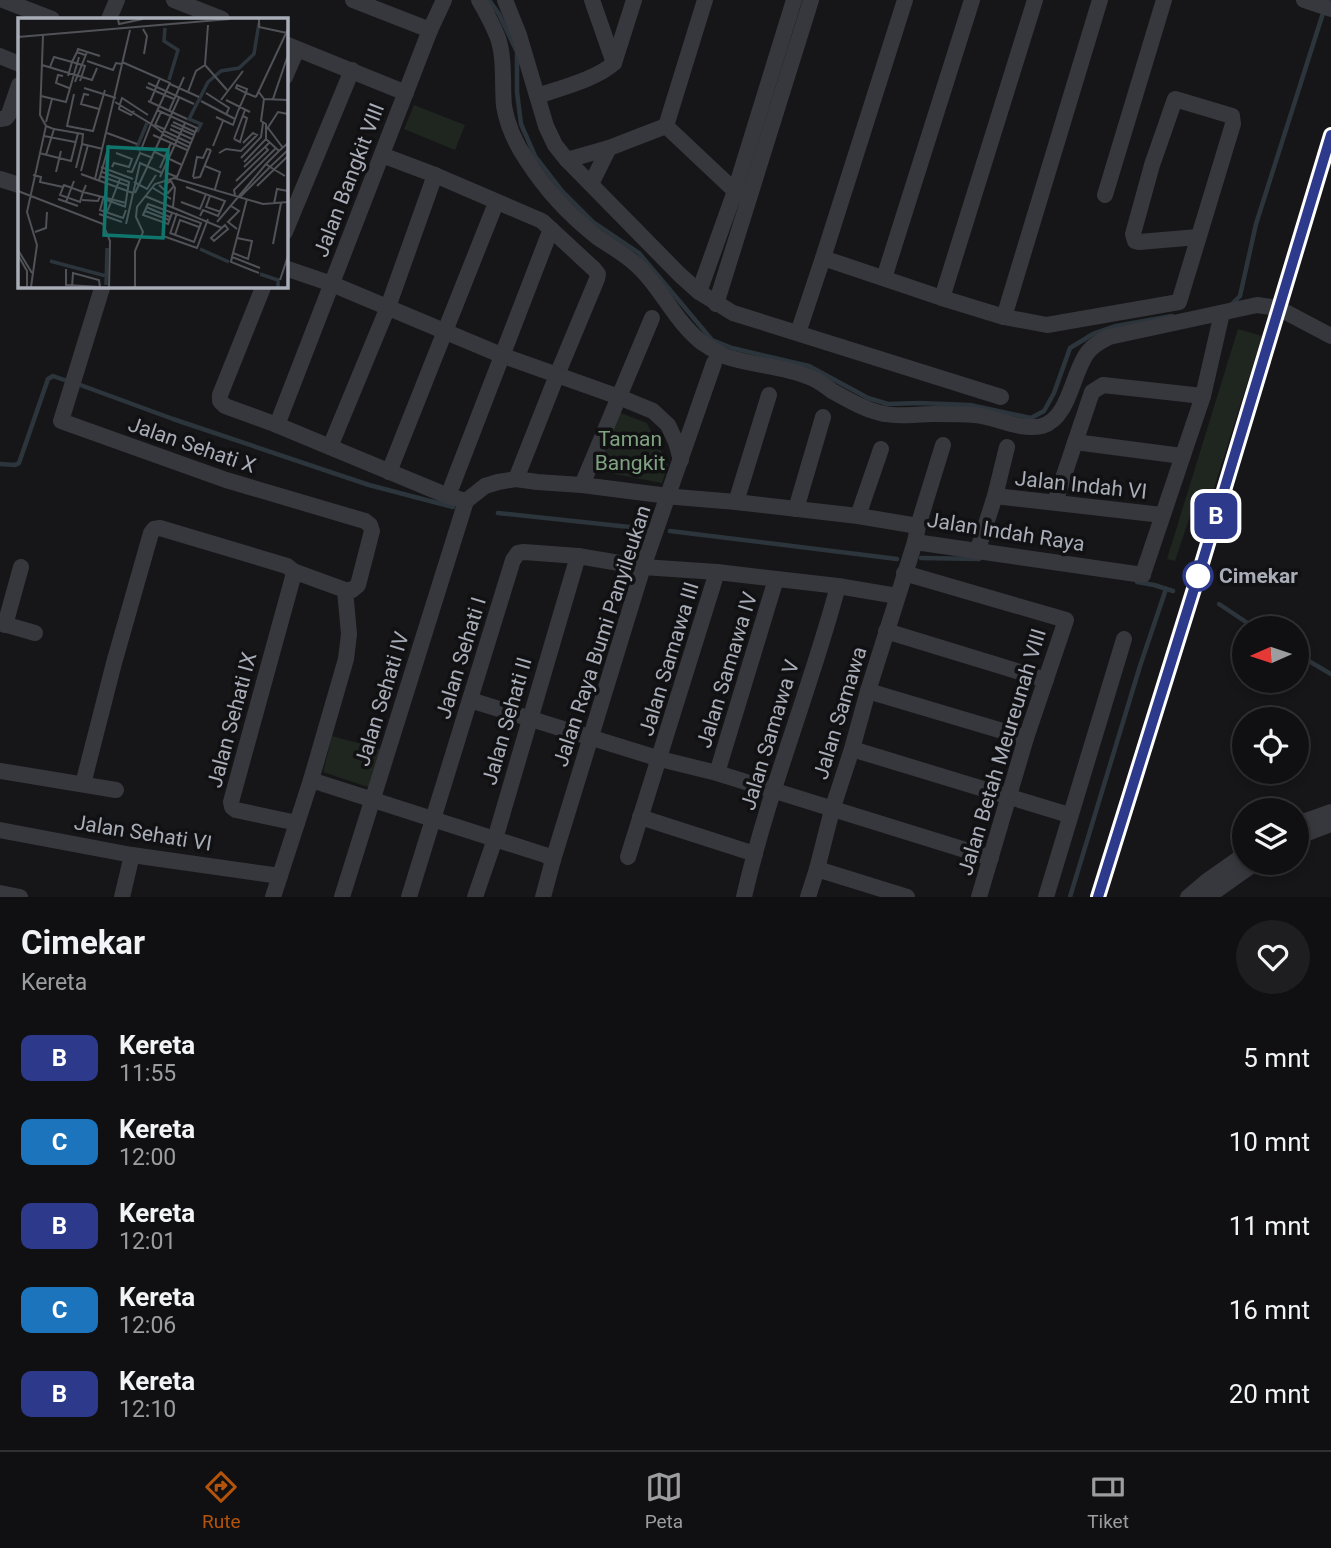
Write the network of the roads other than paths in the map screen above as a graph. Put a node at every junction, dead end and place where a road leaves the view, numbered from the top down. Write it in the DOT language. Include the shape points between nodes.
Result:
graph roads {
  1 [pos="3,0"];
  2 [pos="117,0"];
  3 [pos="174,0"];
  4 [pos="353,0"];
  5 [pos="444,0"];
  6 [pos="479,0"];
  7 [pos="505,0"];
  8 [pos="592,0"];
  9 [pos="634,0"];
  10 [pos="705,0"];
  11 [pos="794,0"];
  12 [pos="811,0"];
  13 [pos="904,0"];
  14 [pos="972,0"];
  15 [pos="1035,0"];
  16 [pos="1100,0"];
  17 [pos="1164,0"];
  18 [pos="204,6"];
  19 [pos="47,18"];
  20 [pos="109,18"];
  21 [pos="221,18"];
  22 [pos="430,30"];
  23 [pos="291,47"];
  24 [pos="0,56"];
  25 [pos="614,63"];
  26 [pos="18,64"];
  27 [pos="287,67"];
  28 [pos="352,70"];
  29 [pos="18,88"];
  30 [pos="406,93"];
  31 [pos="538,96"];
  32 [pos="0,119"];
  33 [pos="666,126"];
  34 [pos="609,148"];
  35 [pos="382,155"];
  36 [pos="567,160"];
  37 [pos="435,175"];
  38 [pos="0,179"];
  39 [pos="591,184"];
  40 [pos="18,185"];
  41 [pos="741,195"];
  42 [pos="1105,195"];
  43 [pos="496,203"];
  44 [pos="287,227"];
  45 [pos="551,229"];
  46 [pos="1198,237"];
  47 [pos="823,258"];
  48 [pos="287,269"];
  49 [pos="884,278"];
  50 [pos="332,284"];
  51 [pos="102,287"];
  52 [pos="263,287"];
  53 [pos="699,292"];
  54 [pos="942,298"];
  55 [pos="716,304"];
  56 [pos="388,307"];
  57 [pos="1182,313"];
  58 [pos="1222,313"];
  59 [pos="1004,317"];
  60 [pos="652,318"];
  61 [pos="445,332"];
  62 [pos="798,333"];
  63 [pos="1331,336"];
  64 [pos="501,355"];
  65 [pos="714,363"];
  66 [pos="557,375"];
  67 [pos="769,395"];
  68 [pos="1203,396"];
  69 [pos="619,397"];
  70 [pos="1001,397"];
  71 [pos="653,411"];
  72 [pos="823,417"];
  73 [pos="277,425"];
  74 [pos="693,426"];
  75 [pos="1075,442"];
  76 [pos="943,445"];
  77 [pos="330,447"];
  78 [pos="1007,447"];
  79 [pos="881,449"];
  80 [pos="1182,456"];
  81 [pos="681,461"];
  82 [pos="389,472"];
  83 [pos="516,479"];
  84 [pos="582,485"];
  85 [pos="448,496"];
  86 [pos="668,496"];
  87 [pos="995,496"];
  88 [pos="736,502"];
  89 [pos="1055,502"];
  90 [pos="463,508"];
  91 [pos="796,509"];
  92 [pos="1162,515"];
  93 [pos="858,516"];
  94 [pos="916,534"];
  95 [pos="978,552"];
  96 [pos="578,556"];
  97 [pos="643,567"];
  98 [pos="21,568"];
  99 [pos="905,569"];
  100 [pos="293,571"];
  101 [pos="718,572"];
  102 [pos="776,579"];
  103 [pos="838,586"];
  104 [pos="345,590"];
  105 [pos="897,596"];
  106 [pos="3,624"];
  107 [pos="888,631"];
  108 [pos="35,633"];
  109 [pos="1124,639"];
  110 [pos="1046,680"];
  111 [pos="868,691"];
  112 [pos="470,701"];
  113 [pos="529,718"];
  114 [pos="591,738"];
  115 [pos="1026,738"];
  116 [pos="852,749"];
  117 [pos="660,759"];
  118 [pos="0,771"];
  119 [pos="717,773"];
  120 [pos="311,780"];
  121 [pos="83,784"];
  122 [pos="116,790"];
  123 [pos="773,791"];
  124 [pos="1009,797"];
  125 [pos="373,800"];
  126 [pos="832,810"];
  127 [pos="1331,812"];
  128 [pos="1069,815"];
  129 [pos="433,820"];
  130 [pos="639,820"];
  131 [pos="1309,820"];
  132 [pos="297,823"];
  133 [pos="1331,824"];
  134 [pos="0,830"];
  135 [pos="1309,832"];
  136 [pos="495,839"];
  137 [pos="755,854"];
  138 [pos="132,855"];
  139 [pos="628,857"];
  140 [pos="991,858"];
  141 [pos="553,860"];
  142 [pos="1232,863"];
  143 [pos="817,869"];
  144 [pos="1238,875"];
  145 [pos="280,876"];
  146 [pos="0,893"];
  147 [pos="20,897"];
  148 [pos="122,897"];
  149 [pos="273,897"];
  150 [pos="342,897"];
  151 [pos="409,897"];
  152 [pos="475,897"];
  153 [pos="543,897"];
  154 [pos="744,897"];
  155 [pos="808,897"];
  156 [pos="906,897"];
  157 [pos="979,897"];
  158 [pos="1046,897"];
  159 [pos="1188,897"];
  160 [pos="1207,897"];
  1 -- 19 [label="street"];
  2 -- 20 [label="street"];
  3 -- 18 [label="street"];
  4 -- 22 [label="street"];
  5 -- 22 [label="street, Jalan Bangkit VIII"];
  6 -- 57 [label="street" via="499,39 505,107 526,160 566,210 632,261 698,339 715,352 812,378 885,414 985,416 1014,425 1043,426 1062,409 1081,362 1093,346"];
  7 -- 31 [label="street"];
  8 -- 25 [label="street"];
  9 -- 25 [label="street"];
  10 -- 33 [label="street"];
  11 -- 41 [label="street"];
  12 -- 41 [label="street"];
  13 -- 47 [label="street"];
  14 -- 49 [label="street"];
  15 -- 54 [label="street"];
  16 -- 59 [label="street"];
  17 -- 42 [label="street"];
  18 -- 21 [label="street"];
  22 -- 30 [label="street, Jalan Bangkit VIII"];
  23 -- 27 [label="street"];
  23 -- 28 [label="street"];
  24 -- 26 [label="street"];
  25 -- 31 [label="street" via="598,74"];
  28 -- 30 [label="street"];
  28 -- 44 [label="street"];
  29 -- 32 [label="street" via="9,114"];
  30 -- 35 [label="street, Jalan Bangkit VIII"];
  31 -- 36 [label="street" via="546,126"];
  33 -- 34 [label="street"];
  33 -- 41 [label="street"];
  34 -- 36 [label="street"];
  34 -- 39 [label="street"];
  35 -- 37 [label="street"];
  35 -- 50 [label="street, Jalan Bangkit VIII"];
  36 -- 39 [label="street"];
  37 -- 43 [label="street"];
  37 -- 56 [label="street"];
  38 -- 40 [label="street"];
  39 -- 53 [label="street"];
  41 -- 53 [label="street"];
  41 -- 55 [label="street"];
  43 -- 45 [label="street"];
  43 -- 61 [label="street"];
  45 -- 64 [label="street"];
  45 -- 66 [label="street" via="598,274"];
  46 -- 46 [label="street" via="1139,242 1133,234 1175,99 1232,116"];
  46 -- 57 [label="street"];
  47 -- 49 [label="street"];
  47 -- 62 [label="street"];
  48 -- 50 [label="street"];
  49 -- 54 [label="street"];
  50 -- 56 [label="street"];
  50 -- 73 [label="street, Jalan Bangkit VIII"];
  51 -- 104 [label="street, Jalan Sehati X" via="61,421 226,480 365,522 372,531 358,586"];
  52 -- 73 [label="street" via="220,401"];
  53 -- 55 [label="street"];
  54 -- 59 [label="street"];
  55 -- 62 [label="street"];
  56 -- 61 [label="street"];
  56 -- 77 [label="street"];
  57 -- 58 [label="street"];
  57 -- 59 [label="street" via="1047,326"];
  58 -- 63 [label="street" via="1271,306"];
  58 -- 68 [label="street"];
  60 -- 69 [label="street"];
  61 -- 64 [label="street"];
  61 -- 82 [label="street"];
  62 -- 70 [label="street"];
  64 -- 66 [label="street"];
  64 -- 85 [label="street"];
  65 -- 74 [label="street, Jalan Raya Bumi Panyileukan"];
  66 -- 69 [label="street"];
  66 -- 83 [label="street"];
  67 -- 88 [label="street"];
  68 -- 75 [label="street" via="1103,384 1092,392"];
  68 -- 80 [label="street"];
  69 -- 71 [label="street"];
  69 -- 84 [label="street"];
  71 -- 74 [label="street"];
  71 -- 81 [label="street" via="668,425"];
  72 -- 91 [label="street"];
  73 -- 77 [label="street"];
  74 -- 81 [label="street, Jalan Raya Bumi Panyileukan"];
  75 -- 80 [label="street"];
  75 -- 89 [label="street"];
  76 -- 94 [label="street, Jalan Samawa"];
  77 -- 82 [label="street"];
  78 -- 87 [label="street"];
  79 -- 93 [label="street"];
  80 -- 92 [label="street"];
  81 -- 86 [label="street, Jalan Raya Bumi Panyileukan"];
  82 -- 85 [label="street"];
  83 -- 84 [label="street"];
  83 -- 90 [label="street" via="485,486"];
  84 -- 86 [label="street"];
  85 -- 90 [label="street"];
  86 -- 88 [label="street, Jalan Indah Raya"];
  86 -- 97 [label="street, Jalan Raya Bumi Panyileukan"];
  87 -- 89 [label="street, Jalan Indah VI"];
  87 -- 95 [label="street"];
  88 -- 91 [label="street, Jalan Indah Raya"];
  89 -- 92 [label="street, Jalan Indah VI"];
  90 -- 125 [label="street, Jalan Sehati IV"];
  91 -- 93 [label="street, Jalan Indah Raya"];
  92 -- 95 [label="street, Jalan Indah Raya" via="1143,574"];
  93 -- 94 [label="street, Jalan Indah Raya"];
  94 -- 95 [label="street, Jalan Indah Raya"];
  94 -- 99 [label="street, Jalan Samawa"];
  96 -- 97 [label="street, Jalan Sehati I"];
  96 -- 112 [label="street, Jalan Sehati I" via="518,552"];
  96 -- 113 [label="street, Jalan Sehati II"];
  97 -- 101 [label="street, Jalan Sehati I"];
  97 -- 114 [label="street, Jalan Raya Bumi Panyileukan"];
  98 -- 106 [label="street"];
  99 -- 105 [label="street, Jalan Samawa"];
  99 -- 110 [label="street, Jalan Betah Meureunah VIII" via="1066,620"];
  100 -- 104 [label="street"];
  100 -- 121 [label="street" via="160,528 151,533"];
  100 -- 132 [label="street, Jalan Sehati IX" via="231,802 236,810"];
  101 -- 102 [label="street, Jalan Sehati I"];
  101 -- 117 [label="street, Jalan Samawa III"];
  102 -- 103 [label="street, Jalan Sehati I"];
  102 -- 119 [label="street, Jalan Samawa IV"];
  103 -- 105 [label="street, Jalan Sehati I"];
  103 -- 123 [label="street, Jalan Samawa V"];
  104 -- 120 [label="street" via="346,659"];
  105 -- 107 [label="street, Jalan Samawa"];
  106 -- 108 [label="street"];
  107 -- 110 [label="street"];
  107 -- 111 [label="street, Jalan Samawa"];
  109 -- 128 [label="street"];
  110 -- 115 [label="street, Jalan Betah Meureunah VIII"];
  111 -- 115 [label="street"];
  111 -- 116 [label="street, Jalan Samawa"];
  112 -- 113 [label="street"];
  112 -- 129 [label="street, Jalan Sehati I"];
  113 -- 114 [label="street"];
  113 -- 136 [label="street, Jalan Sehati II"];
  114 -- 117 [label="street"];
  114 -- 141 [label="street, Jalan Raya Bumi Panyileukan"];
  115 -- 124 [label="street, Jalan Betah Meureunah VIII"];
  116 -- 124 [label="street"];
  116 -- 126 [label="street, Jalan Samawa"];
  117 -- 119 [label="street"];
  117 -- 130 [label="street, Jalan Samawa III"];
  118 -- 121 [label="street"];
  119 -- 123 [label="street"];
  120 -- 125 [label="street"];
  120 -- 132 [label="street"];
  121 -- 122 [label="street"];
  123 -- 126 [label="street"];
  123 -- 137 [label="street, Jalan Samawa V"];
  124 -- 128 [label="street"];
  124 -- 140 [label="street, Jalan Betah Meureunah VIII"];
  125 -- 129 [label="street"];
  125 -- 150 [label="street, Jalan Sehati IV"];
  126 -- 140 [label="street"];
  126 -- 143 [label="street, Jalan Samawa"];
  127 -- 131 [label="street"];
  128 -- 158 [label="street"];
  129 -- 136 [label="street"];
  129 -- 151 [label="street, Jalan Sehati I"];
  130 -- 137 [label="street"];
  130 -- 139 [label="street"];
  132 -- 145 [label="street"];
  133 -- 135 [label="street"];
  134 -- 138 [label="street, Jalan Sehati VI"];
  136 -- 141 [label="street"];
  136 -- 152 [label="street, Jalan Sehati II"];
  137 -- 154 [label="street, Jalan Samawa V"];
  138 -- 145 [label="street, Jalan Sehati VI"];
  138 -- 148 [label="street"];
  140 -- 157 [label="street, Jalan Betah Meureunah VIII"];
  141 -- 153 [label="street, Jalan Raya Bumi Panyileukan"];
  142 -- 159 [label="street"];
  143 -- 155 [label="street, Jalan Samawa"];
  143 -- 156 [label="street"];
  144 -- 160 [label="street"];
  145 -- 149 [label="street"];
  146 -- 147 [label="street"];
}
